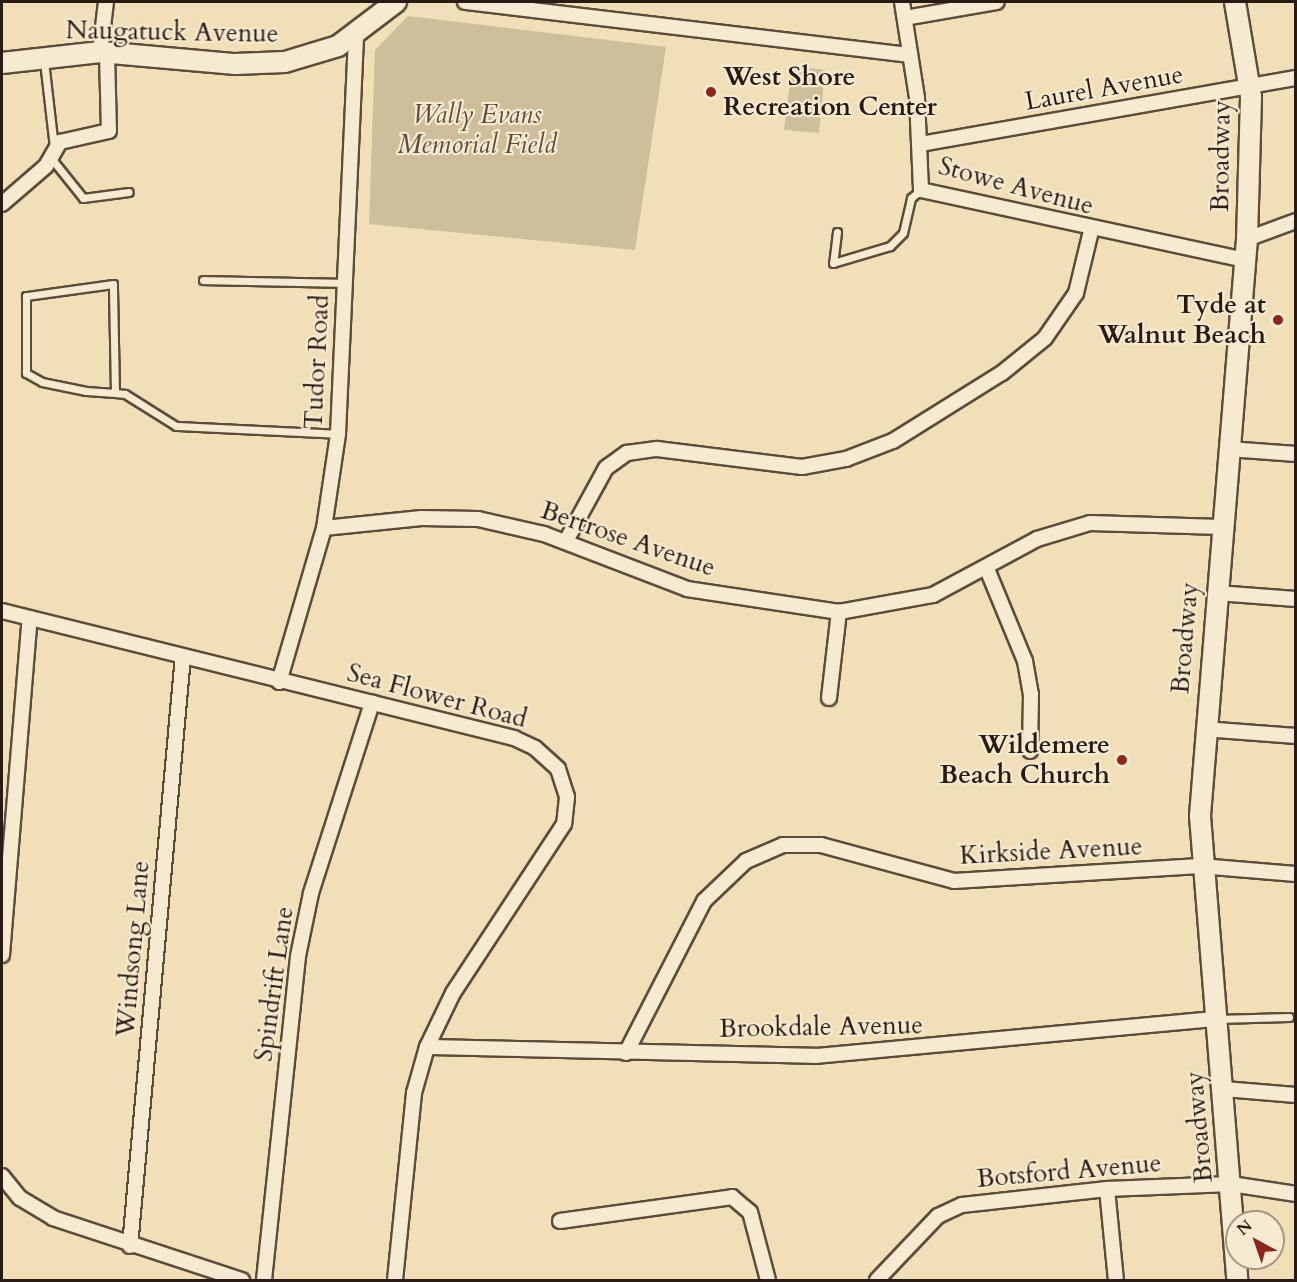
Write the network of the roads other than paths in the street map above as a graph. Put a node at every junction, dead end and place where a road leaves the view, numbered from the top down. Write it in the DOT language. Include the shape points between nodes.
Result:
graph roads {
  1 [pos="106,2"];
  2 [pos="396,2"];
  3 [pos="465,2"];
  4 [pos="902,2"];
  5 [pos="997,2"];
  6 [pos="1235,2"];
  7 [pos="905,18"];
  8 [pos="356,36"];
  9 [pos="103,53"];
  10 [pos="910,55"];
  11 [pos="43,57"];
  12 [pos="2,63"];
  13 [pos="1296,78"];
  14 [pos="1249,87"];
  15 [pos="921,144"];
  16 [pos="52,153"];
  17 [pos="921,190"];
  18 [pos="129,192"];
  19 [pos="2,204"];
  20 [pos="1296,220"];
  21 [pos="1091,231"];
  22 [pos="837,232"];
  23 [pos="1247,239"];
  24 [pos="1245,260"];
  25 [pos="203,280"];
  26 [pos="345,283"];
  27 [pos="115,393"];
  28 [pos="338,434"];
  29 [pos="1230,449"];
  30 [pos="1296,454"];
  31 [pos="1221,527"];
  32 [pos="324,528"];
  33 [pos="566,541"];
  34 [pos="987,569"];
  35 [pos="1217,593"];
  36 [pos="1296,599"];
  37 [pos="2,611"];
  38 [pos="839,612"];
  39 [pos="30,618"];
  40 [pos="183,656"];
  41 [pos="279,682"];
  42 [pos="829,698"];
  43 [pos="372,703"];
  44 [pos="1204,729"];
  45 [pos="1296,736"];
  46 [pos="1030,751"];
  47 [pos="1200,866"];
  48 [pos="1296,874"];
  49 [pos="2,955"];
  50 [pos="1289,1017"];
  51 [pos="1215,1019"];
  52 [pos="427,1047"];
  53 [pos="626,1053"];
  54 [pos="1224,1089"];
  55 [pos="1296,1095"];
  56 [pos="2,1176"];
  57 [pos="1231,1184"];
  58 [pos="1107,1189"];
  59 [pos="1296,1194"];
  60 [pos="560,1221"];
  61 [pos="130,1246"];
  62 [pos="1237,1280"];
  63 [pos="242,1281"];
  64 [pos="264,1281"];
  65 [pos="395,1281"];
  66 [pos="768,1281"];
  67 [pos="878,1281"];
  68 [pos="1116,1281"];
  1 -- 9 [label="street"];
  2 -- 8 [label="street, Naugatuck Avenue"];
  3 -- 10 [label="street"];
  4 -- 7 [label="street, Stowe Avenue"];
  5 -- 7 [label="street"];
  6 -- 14 [label="street, Broadway"];
  7 -- 10 [label="street, Stowe Avenue"];
  8 -- 9 [label="street, Naugatuck Avenue" via="319,54 260,65"];
  8 -- 26 [label="street, Tudor Road"];
  9 -- 11 [label="street, Naugatuck Avenue"];
  9 -- 16 [label="street" via="109,131"];
  10 -- 15 [label="street, Stowe Avenue"];
  11 -- 12 [label="street, Naugatuck Avenue"];
  11 -- 16 [label="lane"];
  13 -- 14 [label="street, Laurel Avenue"];
  14 -- 15 [label="street, Laurel Avenue"];
  14 -- 23 [label="street, Broadway"];
  15 -- 17 [label="street, Stowe Avenue"];
  16 -- 18 [label="lane" via="84,198"];
  16 -- 19 [label="street"];
  17 -- 21 [label="street, Stowe Avenue"];
  17 -- 22 [label="lane" via="910,198 906,228 890,246 833,263"];
  20 -- 23 [label="street"];
  21 -- 24 [label="street, Stowe Avenue"];
  21 -- 33 [label="street" via="1076,293 1045,338 1002,373 905,434 846,459 802,467 657,449 627,453 606,468"];
  23 -- 24 [label="street, Broadway"];
  24 -- 29 [label="street, Broadway"];
  25 -- 26 [label="lane"];
  26 -- 28 [label="street, Tudor Road"];
  27 -- 27 [label="lane" via="42,382 26,373 26,296 113,284"];
  27 -- 28 [label="lane" via="176,426"];
  28 -- 32 [label="street, Tudor Road"];
  29 -- 30 [label="street"];
  29 -- 31 [label="street, Broadway"];
  31 -- 34 [label="street, Bertrose Avenue" via="1090,523 1037,538"];
  31 -- 35 [label="street, Broadway"];
  32 -- 33 [label="street, Bertrose Avenue" via="448,517 510,525"];
  32 -- 41 [label="street, Tudor Road"];
  33 -- 38 [label="street, Bertrose Avenue" via="687,589"];
  34 -- 38 [label="street, Bertrose Avenue" via="933,595"];
  34 -- 46 [label="street" via="1025,661 1031,694"];
  35 -- 36 [label="street"];
  35 -- 44 [label="street, Broadway"];
  37 -- 39 [label="street, Sea Flower Road"];
  38 -- 42 [label="street"];
  39 -- 40 [label="street, Sea Flower Road"];
  39 -- 49 [label="street"];
  40 -- 41 [label="street, Sea Flower Road"];
  40 -- 61 [label="street, Windsong Lane"];
  41 -- 43 [label="street, Sea Flower Road"];
  43 -- 52 [label="street, Sea Flower Road" via="528,744 551,760 567,790 565,818 553,844 453,993"];
  43 -- 64 [label="street, Spindrift Lane" via="312,893 298,956"];
  44 -- 45 [label="street"];
  44 -- 47 [label="street, Broadway"];
  47 -- 48 [label="street, Kirkside Avenue"];
  47 -- 51 [label="street, Broadway"];
  47 -- 53 [label="street, Kirkside Avenue" via="954,881 820,844 775,848 731,872 704,901"];
  50 -- 51 [label="lane"];
  51 -- 53 [label="street, Brookdale Avenue" via="904,1052"];
  51 -- 54 [label="street, Broadway"];
  52 -- 53 [label="street, Brookdale Avenue"];
  52 -- 65 [label="street, Sea Flower Road" via="414,1093"];
  54 -- 55 [label="street"];
  54 -- 57 [label="street, Broadway"];
  56 -- 61 [label="street" via="35,1210"];
  57 -- 58 [label="street, Botsford Avenue"];
  57 -- 59 [label="street, Botsford Avenue"];
  57 -- 62 [label="street, Broadway"];
  58 -- 67 [label="street, Botsford Avenue" via="953,1207 938,1216"];
  58 -- 68 [label="street"];
  60 -- 66 [label="street" via="732,1197 750,1212"];
  61 -- 63 [label="street"];
}
